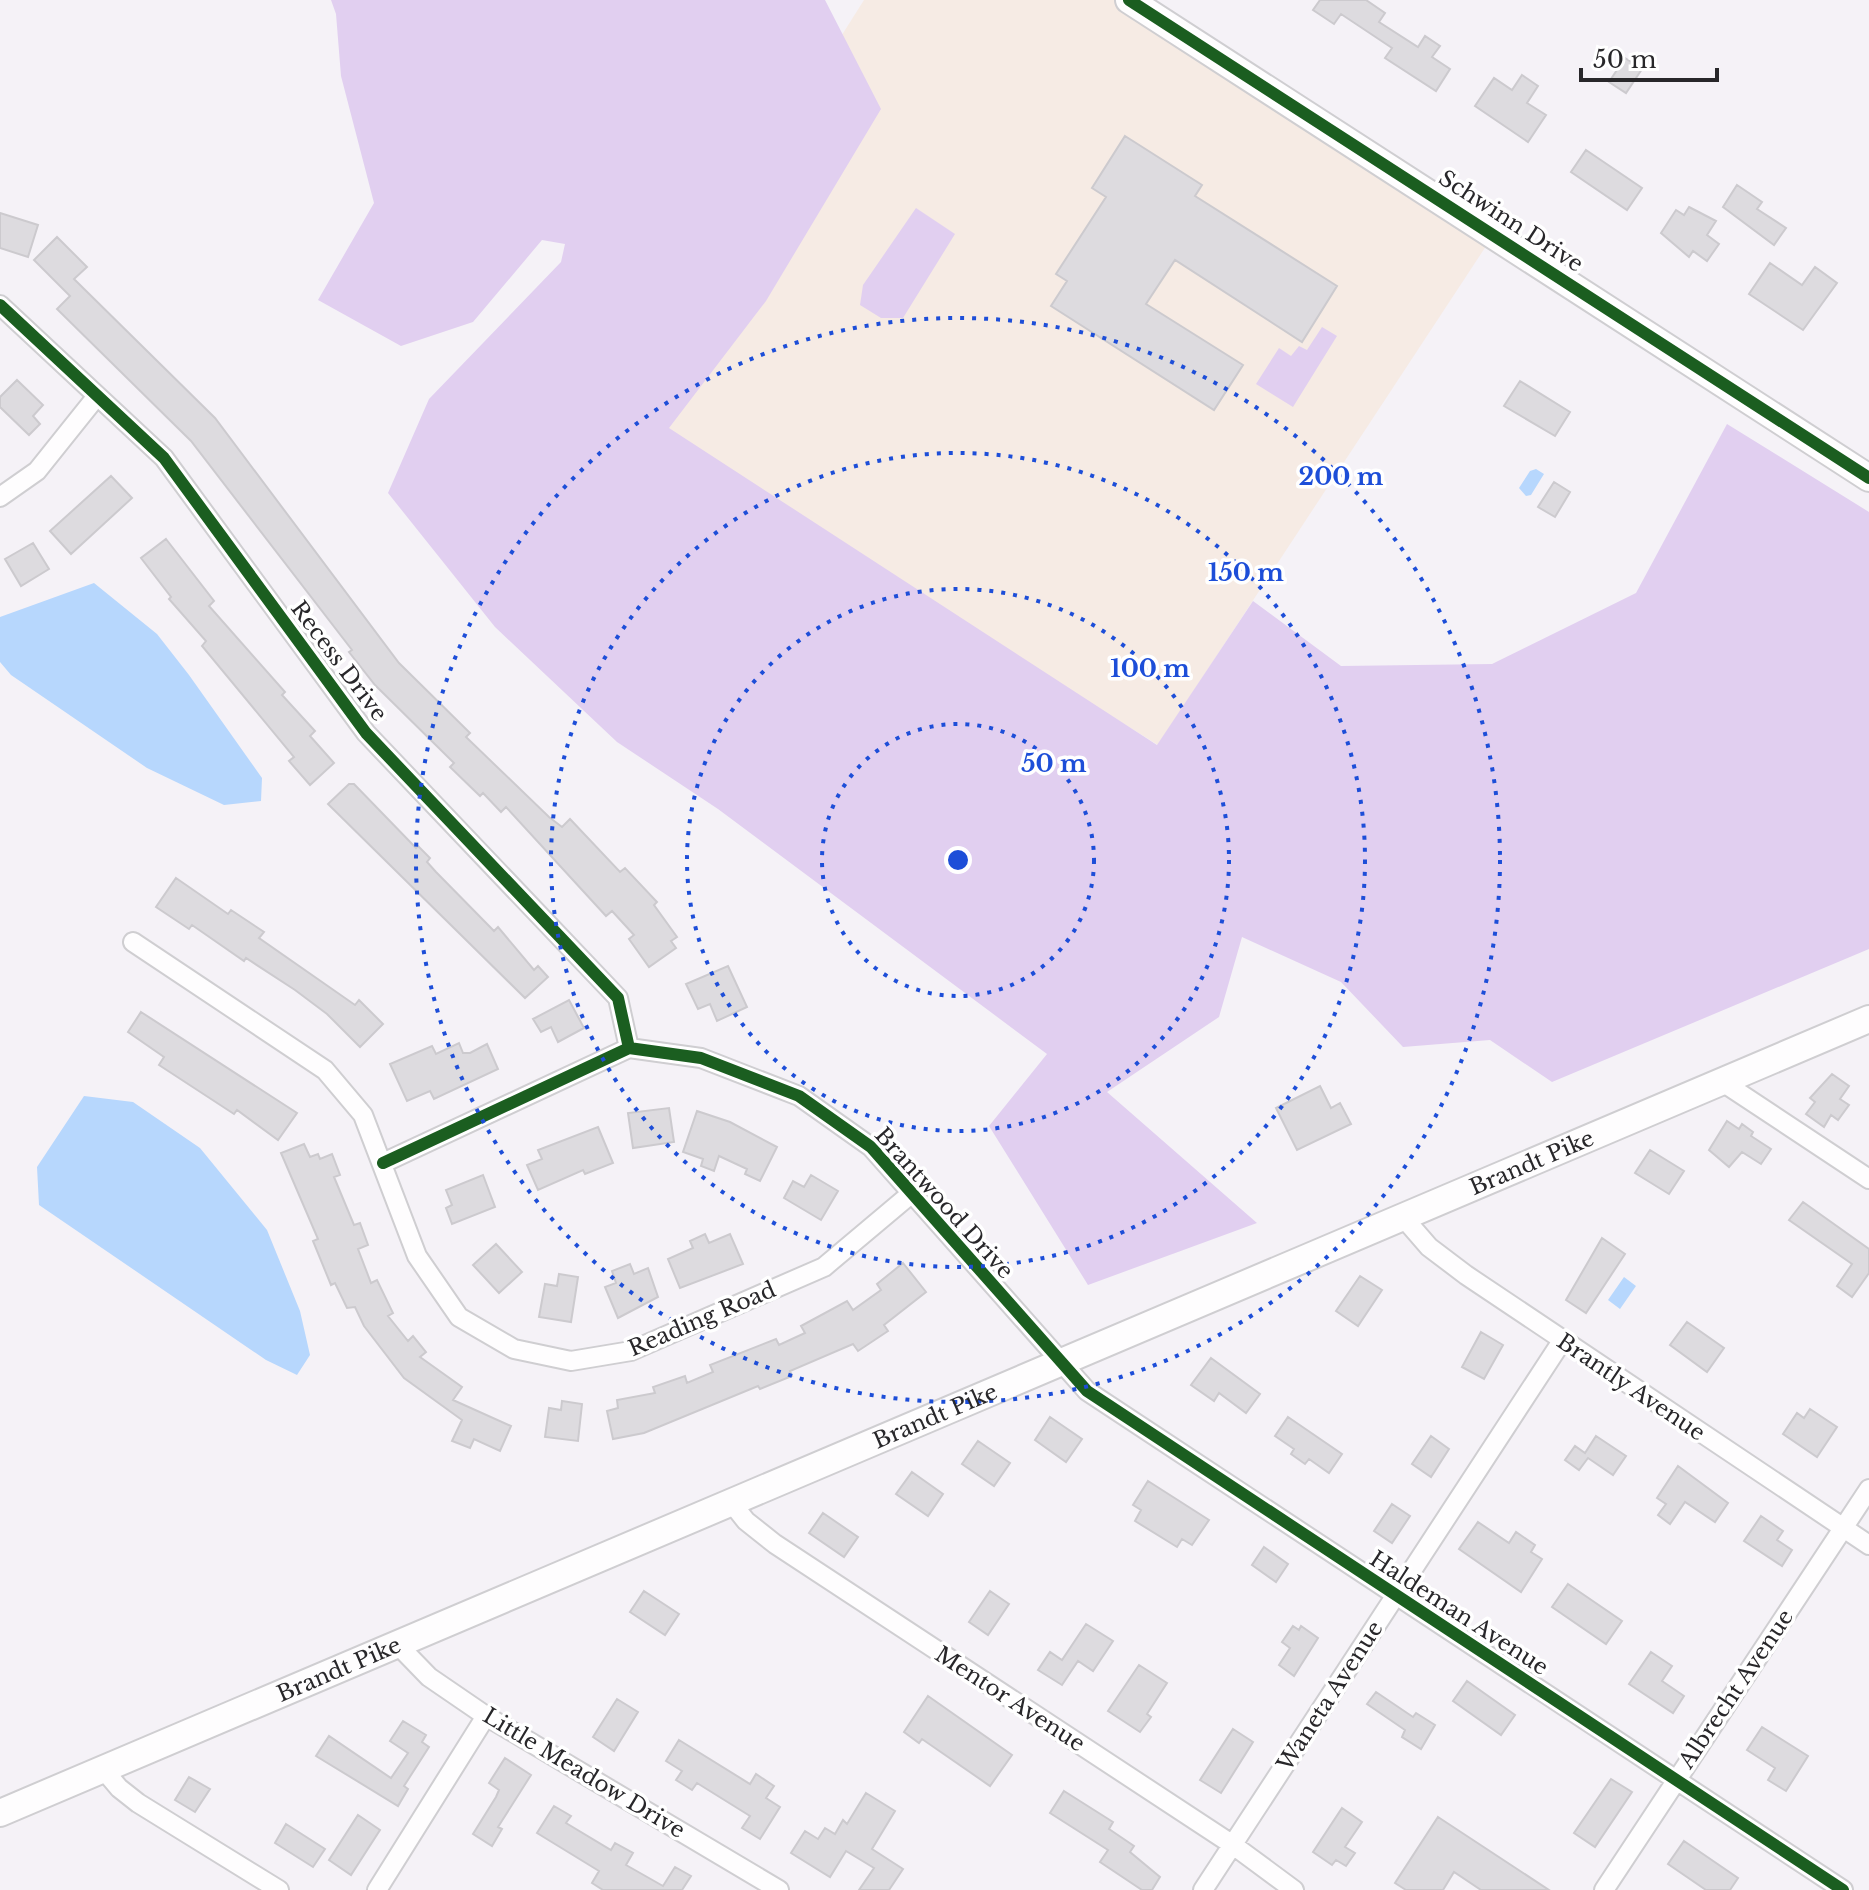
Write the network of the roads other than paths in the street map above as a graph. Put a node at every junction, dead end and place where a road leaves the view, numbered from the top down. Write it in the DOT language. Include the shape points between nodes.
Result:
graph roads {
  1 [pos="1129,0"];
  2 [pos="0,305"];
  3 [pos="97,396"];
  4 [pos="1869,478"];
  5 [pos="0,497"];
  6 [pos="133,942"];
  7 [pos="1869,1019"];
  8 [pos="629,1048"];
  9 [pos="1721,1081"];
  10 [pos="383,1163"];
  11 [pos="1869,1179"];
  12 [pos="912,1193"];
  13 [pos="1403,1217"];
  14 [pos="1562,1341"];
  15 [pos="1060,1362"];
  16 [pos="1869,1489"];
  17 [pos="731,1502"];
  18 [pos="1842,1527"];
  19 [pos="1869,1545"];
  20 [pos="1395,1596"];
  21 [pos="398,1645"];
  22 [pos="486,1716"];
  23 [pos="103,1769"];
  24 [pos="1676,1778"];
  25 [pos="0,1813"];
  26 [pos="1233,1845"];
  27 [pos="279,1890"];
  28 [pos="377,1890"];
  29 [pos="779,1890"];
  30 [pos="1203,1890"];
  31 [pos="1294,1890"];
  32 [pos="1604,1890"];
  33 [pos="1843,1890"];
  1 -- 4 [label="main road, Schwinn Drive"];
  2 -- 3 [label="street, Recess Drive"];
  3 -- 5 [label="street" via="37,471"];
  3 -- 8 [label="street, Recess Drive" via="164,458 366,733 618,998"];
  6 -- 10 [label="street, Reading Road" via="325,1070 363,1115"];
  7 -- 9 [label="main road, Brandt Pike"];
  8 -- 10 [label="street"];
  8 -- 12 [label="street, Brantwood Drive" via="701,1058 799,1096 871,1147"];
  9 -- 11 [label="street"];
  9 -- 13 [label="main road, Brandt Pike"];
  10 -- 12 [label="street, Reading Road" via="417,1256 459,1317 514,1349 571,1361 631,1351 824,1267"];
  12 -- 15 [label="street, Brantwood Drive"];
  13 -- 14 [label="street, Brantly Avenue" via="1429,1247"];
  13 -- 15 [label="main road, Brandt Pike"];
  14 -- 18 [label="street, Brantly Avenue"];
  14 -- 20 [label="street, Waneta Avenue"];
  15 -- 17 [label="main road, Brandt Pike"];
  15 -- 20 [label="street, Haldeman Avenue" via="1087,1391"];
  16 -- 18 [label="street, Albrecht Avenue"];
  17 -- 21 [label="main road, Brandt Pike"];
  17 -- 26 [label="street, Mentor Avenue" via="775,1544"];
  18 -- 19 [label="street, Brantly Avenue"];
  18 -- 24 [label="street, Albrecht Avenue"];
  20 -- 24 [label="street, Haldeman Avenue"];
  20 -- 26 [label="street, Waneta Avenue"];
  21 -- 22 [label="street, Little Meadow Drive" via="429,1677"];
  21 -- 23 [label="main road, Brandt Pike"];
  22 -- 28 [label="street"];
  22 -- 29 [label="street, Little Meadow Drive"];
  23 -- 25 [label="main road, Brandt Pike"];
  23 -- 27 [label="street" via="138,1803"];
  24 -- 32 [label="street, Albrecht Avenue"];
  24 -- 33 [label="street, Haldeman Avenue"];
  26 -- 30 [label="street, Waneta Avenue"];
  26 -- 31 [label="street, Mentor Avenue"];
}
